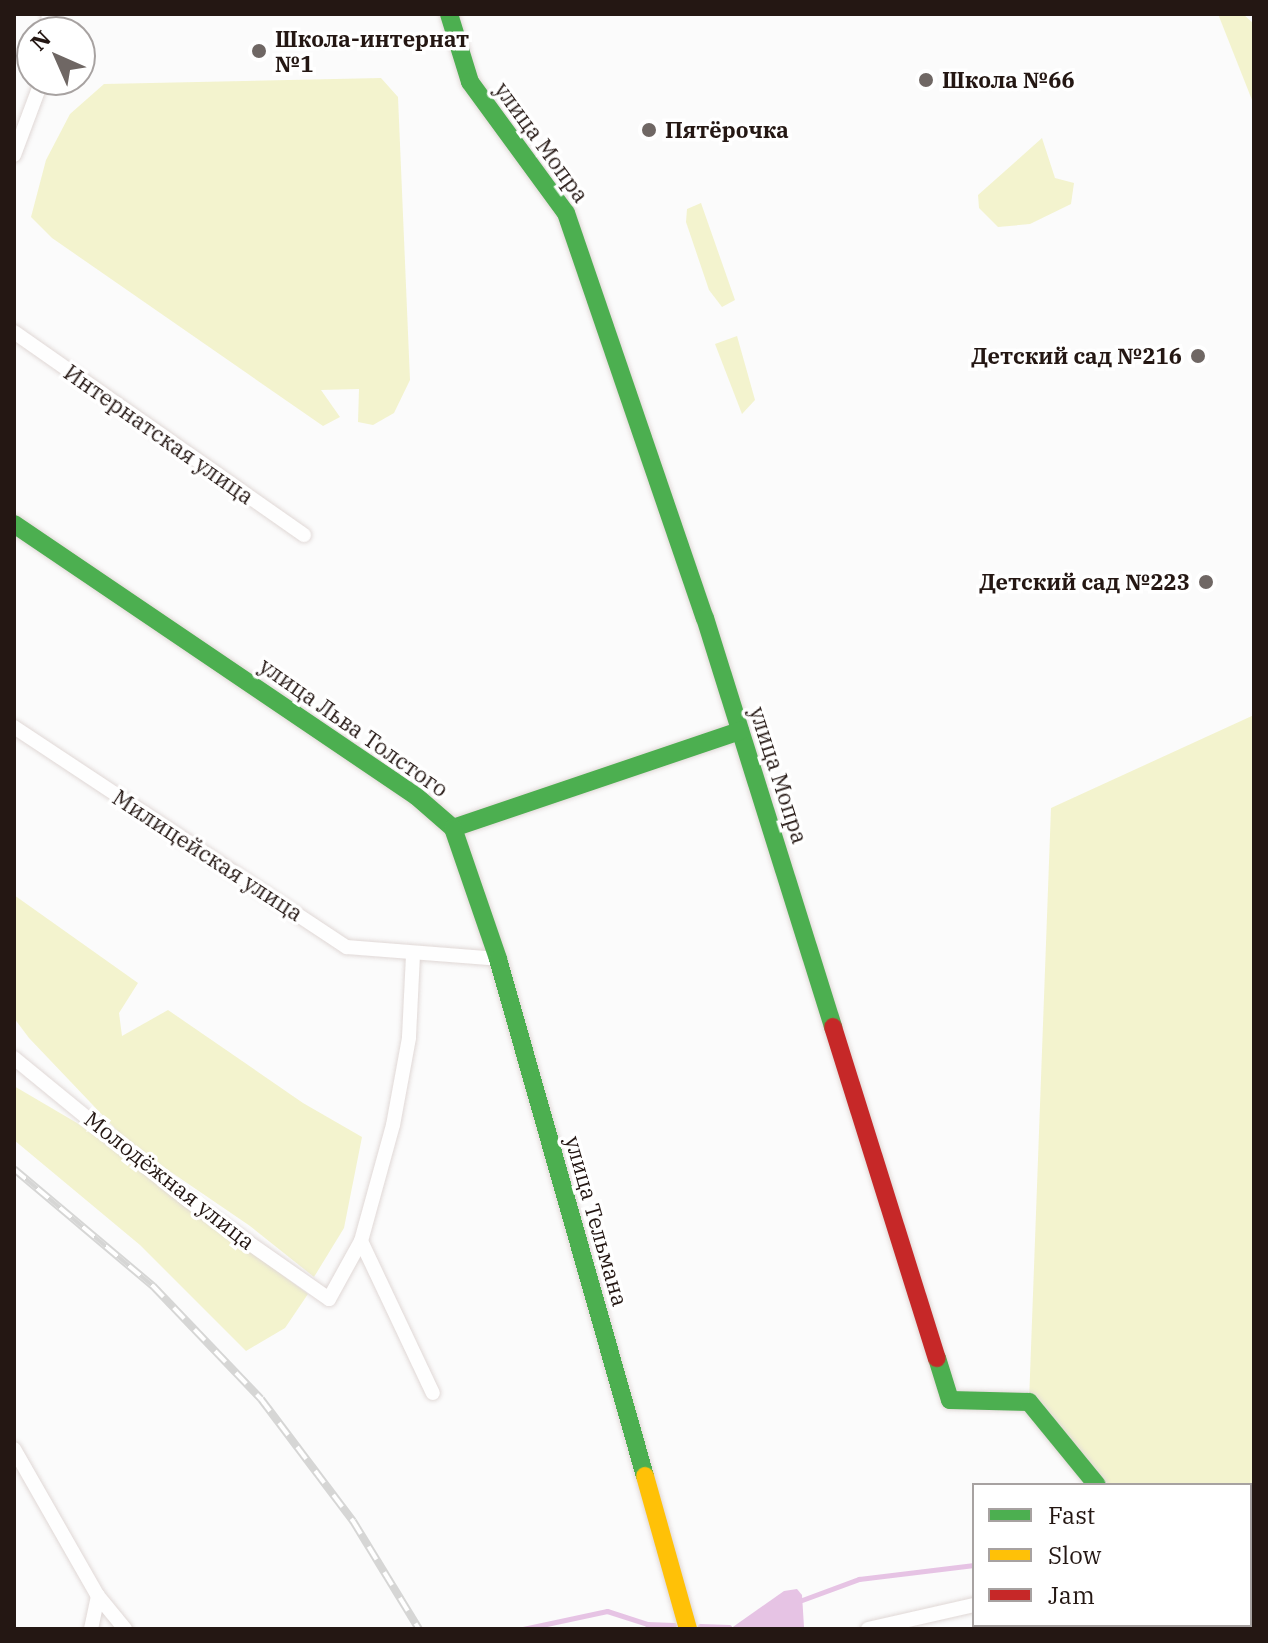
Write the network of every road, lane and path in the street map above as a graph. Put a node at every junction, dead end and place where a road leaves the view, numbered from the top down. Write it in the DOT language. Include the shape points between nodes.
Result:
graph roads {
  1 [pos="449,14"];
  2 [pos="36,96"];
  3 [pos="14,155"];
  4 [pos="14,332"];
  5 [pos="14,524"];
  6 [pos="304,535"];
  7 [pos="14,727"];
  8 [pos="740,731"];
  9 [pos="453,828"];
  10 [pos="413,955"];
  11 [pos="498,959"];
  12 [pos="14,1058"];
  13 [pos="361,1241"];
  14 [pos="433,1393"];
  15 [pos="14,1449"];
  16 [pos="1095,1483"];
  17 [pos="98,1596"];
  18 [pos="972,1605"];
  19 [pos="91,1629"];
  20 [pos="125,1629"];
  21 [pos="688,1629"];
  22 [pos="868,1629"];
  1 -- 8 [label="street, улица Мопра" via="470,82 566,213"];
  2 -- 3 [label="street"];
  4 -- 6 [label="street, Интернатская улица"];
  5 -- 9 [label="street, улица Льва Толстого" via="416,796"];
  7 -- 10 [label="street, Милицейская улица" via="347,947"];
  8 -- 9 [label="street, улица Льва Толстого"];
  8 -- 16 [label="street, улица Мопра" via="950,1400 1029,1402"];
  9 -- 11 [label="street, улица Тельмана"];
  10 -- 11 [label="street, Милицейская улица"];
  10 -- 13 [label="street" via="409,1038 396,1112"];
  11 -- 21 [label="street, улица Тельмана"];
  12 -- 13 [label="street, Молодёжная улица" via="189,1201 329,1299"];
  13 -- 14 [label="street"];
  15 -- 17 [label="street"];
  17 -- 19 [label="street"];
  17 -- 20 [label="street"];
  18 -- 22 [label="street"];
}
